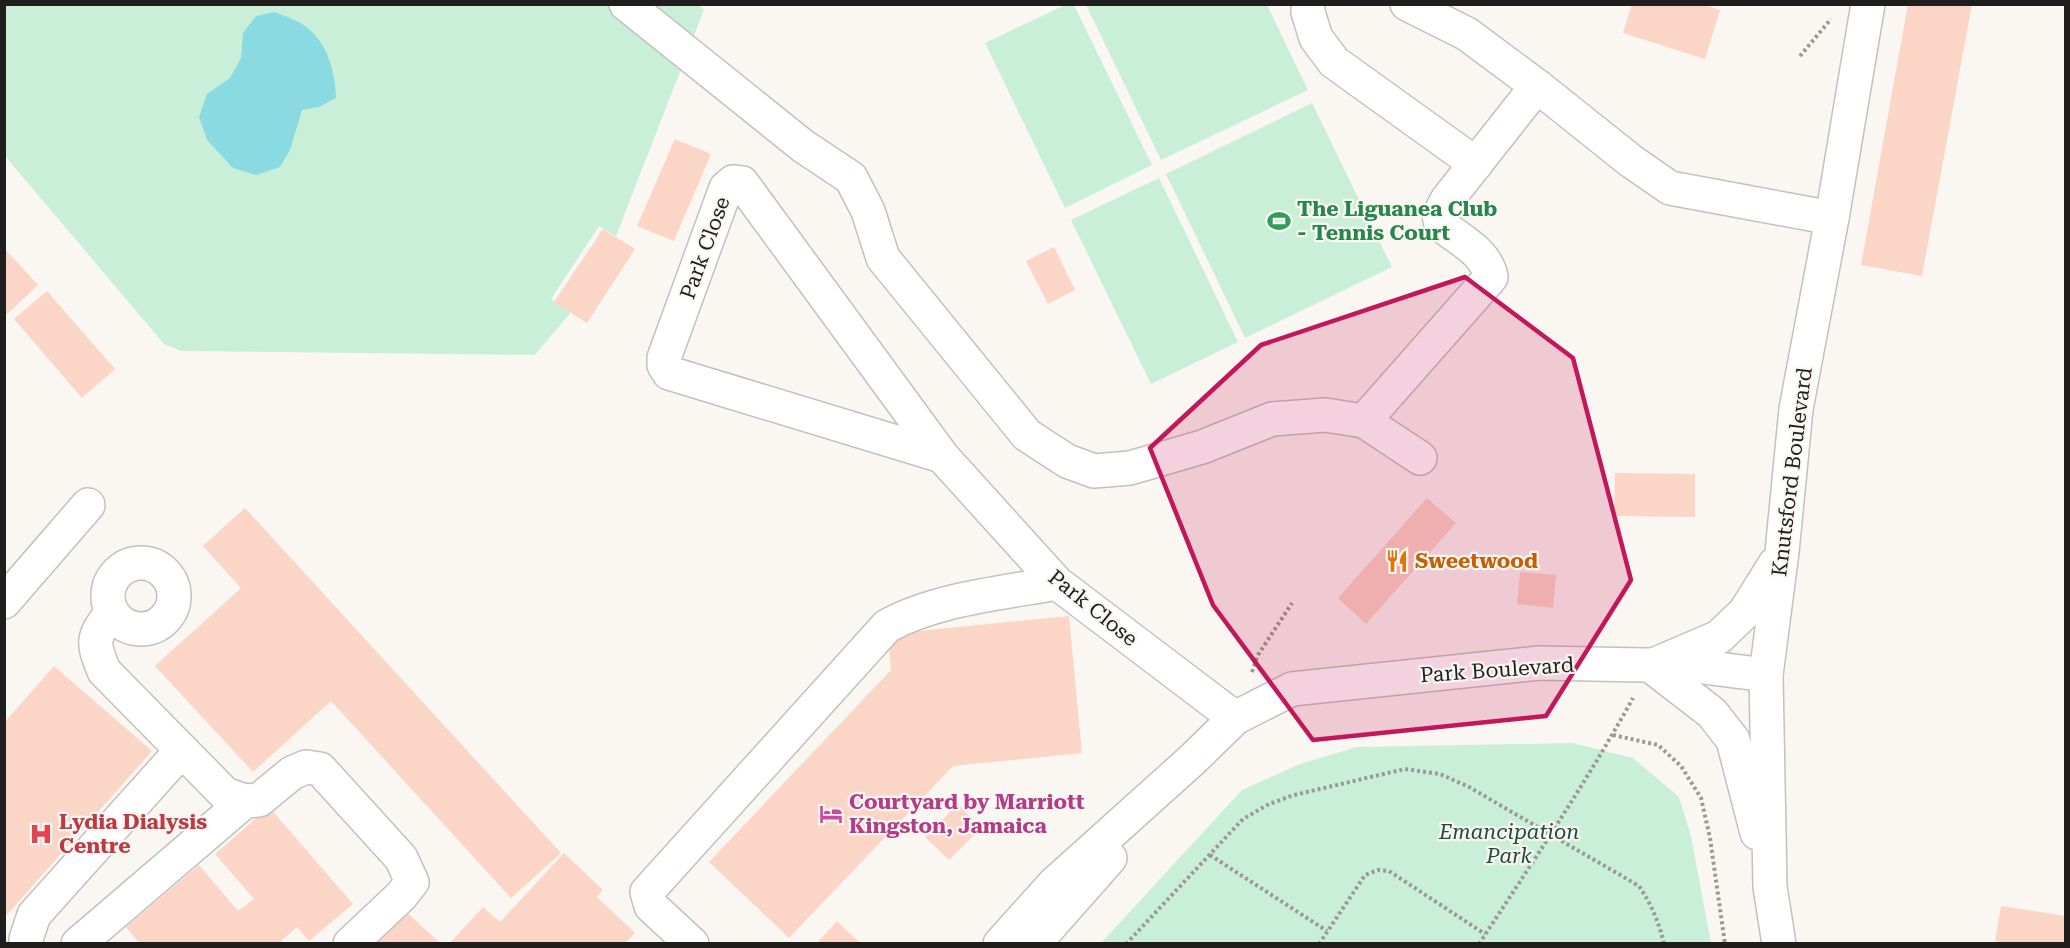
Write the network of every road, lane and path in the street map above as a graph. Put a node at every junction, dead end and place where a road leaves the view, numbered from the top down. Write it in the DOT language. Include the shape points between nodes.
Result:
graph roads {
  1 [pos="626,4"];
  2 [pos="1308,4"];
  3 [pos="1407,4"];
  4 [pos="1868,4"];
  5 [pos="1836,13"];
  6 [pos="1800,56"];
  7 [pos="1537,86"];
  8 [pos="1476,164"];
  9 [pos="1832,218"];
  10 [pos="1364,421"];
  11 [pos="942,456"];
  12 [pos="1420,458"];
  13 [pos="88,505"];
  14 [pos="1782,552"];
  15 [pos="1057,583"];
  16 [pos="4,602"];
  17 [pos="1292,603"];
  18 [pos="111,613"];
  19 [pos="1651,666"];
  20 [pos="1766,675"];
  21 [pos="1235,718"];
  22 [pos="1613,735"];
  23 [pos="182,750"];
  24 [pos="245,801"];
  25 [pos="1551,834"];
  26 [pos="1210,855"];
  27 [pos="1770,887"];
  28 [pos="1327,931"];
  29 [pos="1485,934"];
  30 [pos="26,944"];
  31 [pos="78,944"];
  32 [pos="350,944"];
  33 [pos="692,944"];
  34 [pos="1000,944"];
  35 [pos="1034,944"];
  36 [pos="1126,944"];
  37 [pos="1319,944"];
  38 [pos="1479,944"];
  39 [pos="1664,944"];
  40 [pos="1725,944"];
  41 [pos="1779,944"];
  1 -- 10 [label="street" via="802,146 851,178 868,211 883,258 1027,435 1067,461 1094,471 1130,468 1202,447 1272,419 1325,415"];
  2 -- 8 [label="street" via="1316,38 1334,62"];
  3 -- 7 [label="street" via="1467,34"];
  4 -- 9 [label="street, Knutsford Boulevard"];
  5 -- 6 [label="path"];
  7 -- 8 [label="street"];
  7 -- 9 [label="street" via="1670,188"];
  8 -- 10 [label="street" via="1439,215 1441,225 1483,258 1491,277"];
  9 -- 14 [label="street, Knutsford Boulevard" via="1796,409"];
  10 -- 12 [label="street"];
  11 -- 11 [label="street, Park Close" via="742,183 733,182 726,188 664,358 669,373"];
  11 -- 15 [label="street, Park Close"];
  13 -- 16 [label="street"];
  14 -- 19 [label="street" via="1745,612 1719,637"];
  14 -- 20 [label="street, Knutsford Boulevard"];
  15 -- 21 [label="street, Park Close"];
  15 -- 33 [label="street" via="961,601 906,615 887,626 647,892 651,906"];
  17 -- 21 [label="path" via="1258,655"];
  18 -- 23 [label="street" via="96,633 96,651 104,671"];
  19 -- 20 [label="street, Park Boulevard" via="1695,666"];
  19 -- 21 [label="street, Park Boulevard" via="1539,663 1292,689"];
  19 -- 22 [label="path"];
  19 -- 27 [label="street" via="1712,713 1733,740"];
  20 -- 27 [label="street, Knutsford Boulevard"];
  21 -- 34 [label="street, Park Boulevard" via="1054,884"];
  21 -- 35 [label="street, Park Boulevard"];
  22 -- 25 [label="path"];
  22 -- 40 [label="path" via="1658,745 1681,766 1701,798"];
  23 -- 24 [label="street" via="225,794"];
  23 -- 30 [label="street" via="34,915"];
  24 -- 31 [label="street"];
  24 -- 32 [label="street" via="259,800 292,773 306,767 320,769 401,858 412,882"];
  25 -- 26 [label="path" via="1440,774 1405,770 1269,804 1243,819"];
  25 -- 29 [label="path"];
  25 -- 39 [label="path" via="1639,886 1660,926"];
  26 -- 28 [label="path"];
  26 -- 36 [label="path"];
  27 -- 41 [label="street, Knutsford Boulevard"];
  28 -- 29 [label="path" via="1365,875 1377,870 1389,871"];
  28 -- 37 [label="path"];
  29 -- 38 [label="path"];
}
